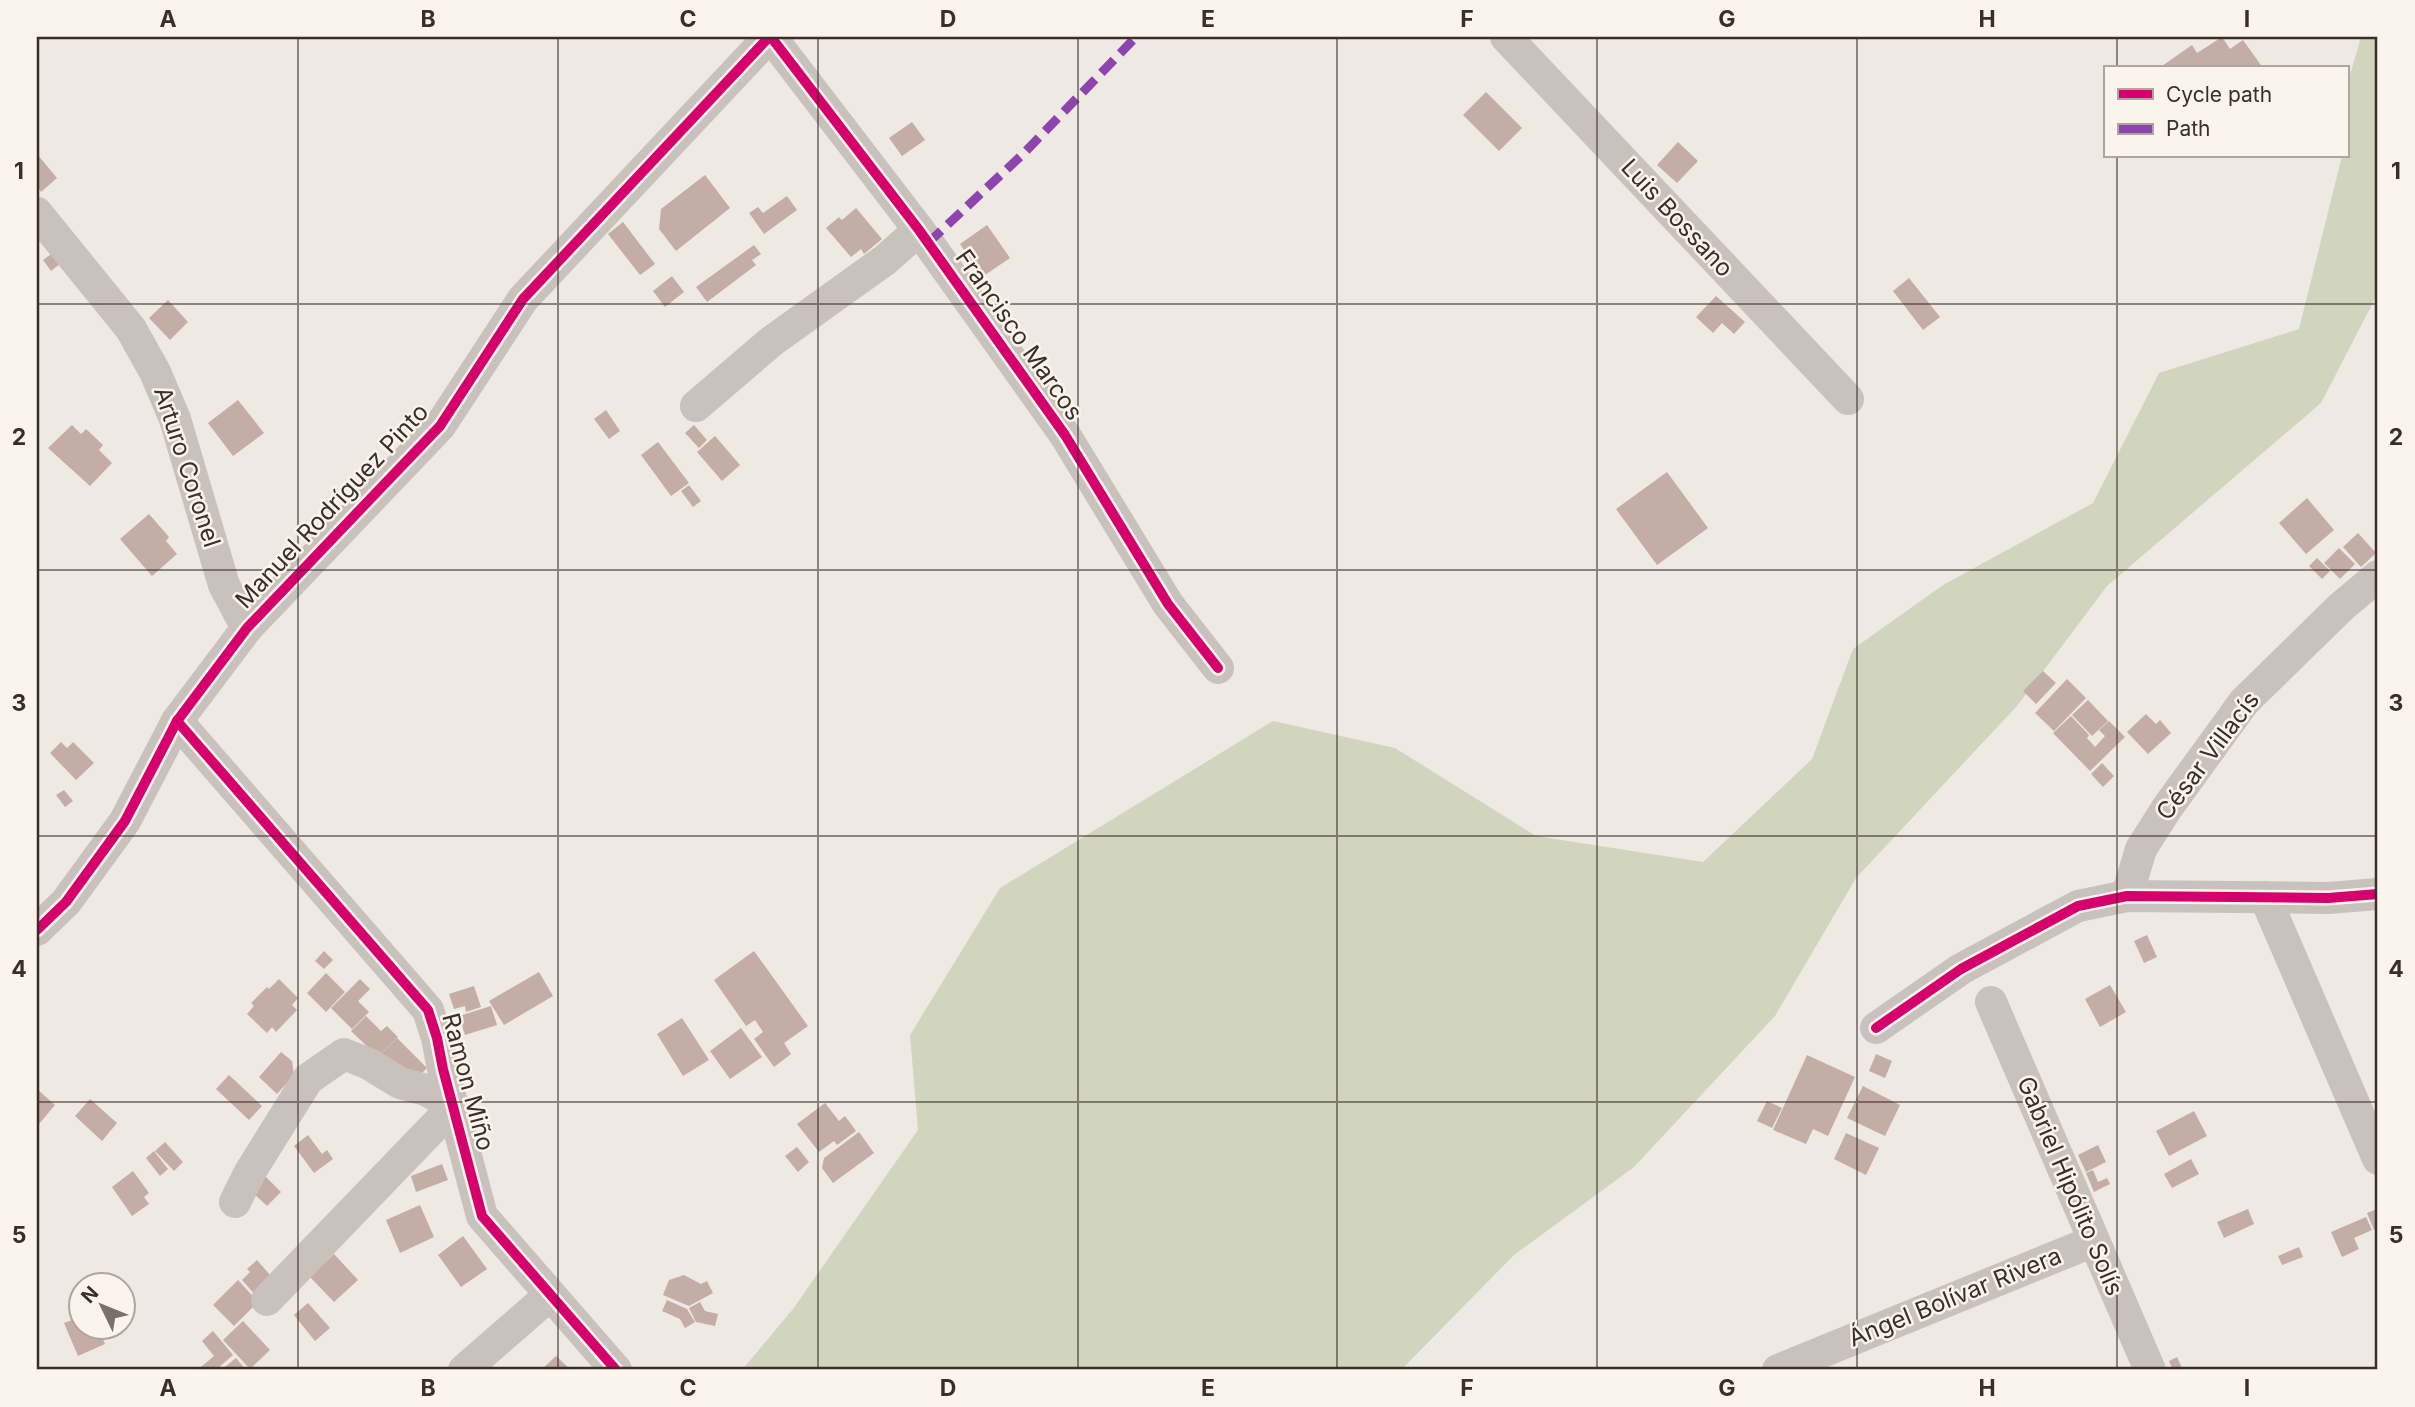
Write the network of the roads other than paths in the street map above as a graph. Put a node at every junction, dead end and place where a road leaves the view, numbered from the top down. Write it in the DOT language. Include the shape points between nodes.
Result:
graph roads {
  1 [pos="770,37"];
  2 [pos="1506,37"];
  3 [pos="37,214"];
  4 [pos="919,230"];
  5 [pos="1848,399"];
  6 [pos="696,406"];
  7 [pos="2378,576"];
  8 [pos="247,628"];
  9 [pos="1218,668"];
  10 [pos="177,721"];
  11 [pos="2378,894"];
  12 [pos="2127,896"];
  13 [pos="2265,897"];
  14 [pos="37,930"];
  15 [pos="1991,1002"];
  16 [pos="1876,1028"];
  17 [pos="454,1106"];
  18 [pos="2378,1159"];
  19 [pos="234,1202"];
  20 [pos="2094,1241"];
  21 [pos="550,1295"];
  22 [pos="267,1300"];
  23 [pos="1793,1367"];
  24 [pos="464,1370"];
  25 [pos="616,1370"];
  26 [pos="2150,1370"];
  1 -- 4 [label="street, Francisco Marcos"];
  1 -- 8 [label="street, Manuel Rodríguez Pinto" via="523,299 440,426"];
  2 -- 5 [label="street, Luis Bossano"];
  3 -- 8 [label="street, Arturo Coronel" via="131,329 155,372 175,419 224,584"];
  4 -- 6 [label="street" via="772,341"];
  4 -- 9 [label="street, Francisco Marcos" via="1065,435 1168,604"];
  7 -- 12 [label="street, César Villacís" via="2244,702 2141,849"];
  8 -- 10 [label="street, Manuel Rodríguez Pinto"];
  10 -- 14 [label="street, Manuel Rodríguez Pinto" via="125,821 66,902"];
  10 -- 17 [label="street, Ramon Miño" via="428,1010"];
  11 -- 13 [label="street"];
  12 -- 13 [label="street"];
  12 -- 16 [label="street" via="2078,906 2058,916 1961,969"];
  13 -- 18 [label="street"];
  15 -- 20 [label="street, Gabriel Hipólito Solís"];
  17 -- 19 [label="street" via="344,1054 308,1079"];
  17 -- 21 [label="street, Ramon Miño" via="482,1216"];
  17 -- 22 [label="street"];
  20 -- 23 [label="street, Ángel Bolívar Rivera"];
  20 -- 26 [label="street, Gabriel Hipólito Solís"];
  21 -- 24 [label="street"];
  21 -- 25 [label="street, Ramon Miño"];
}
